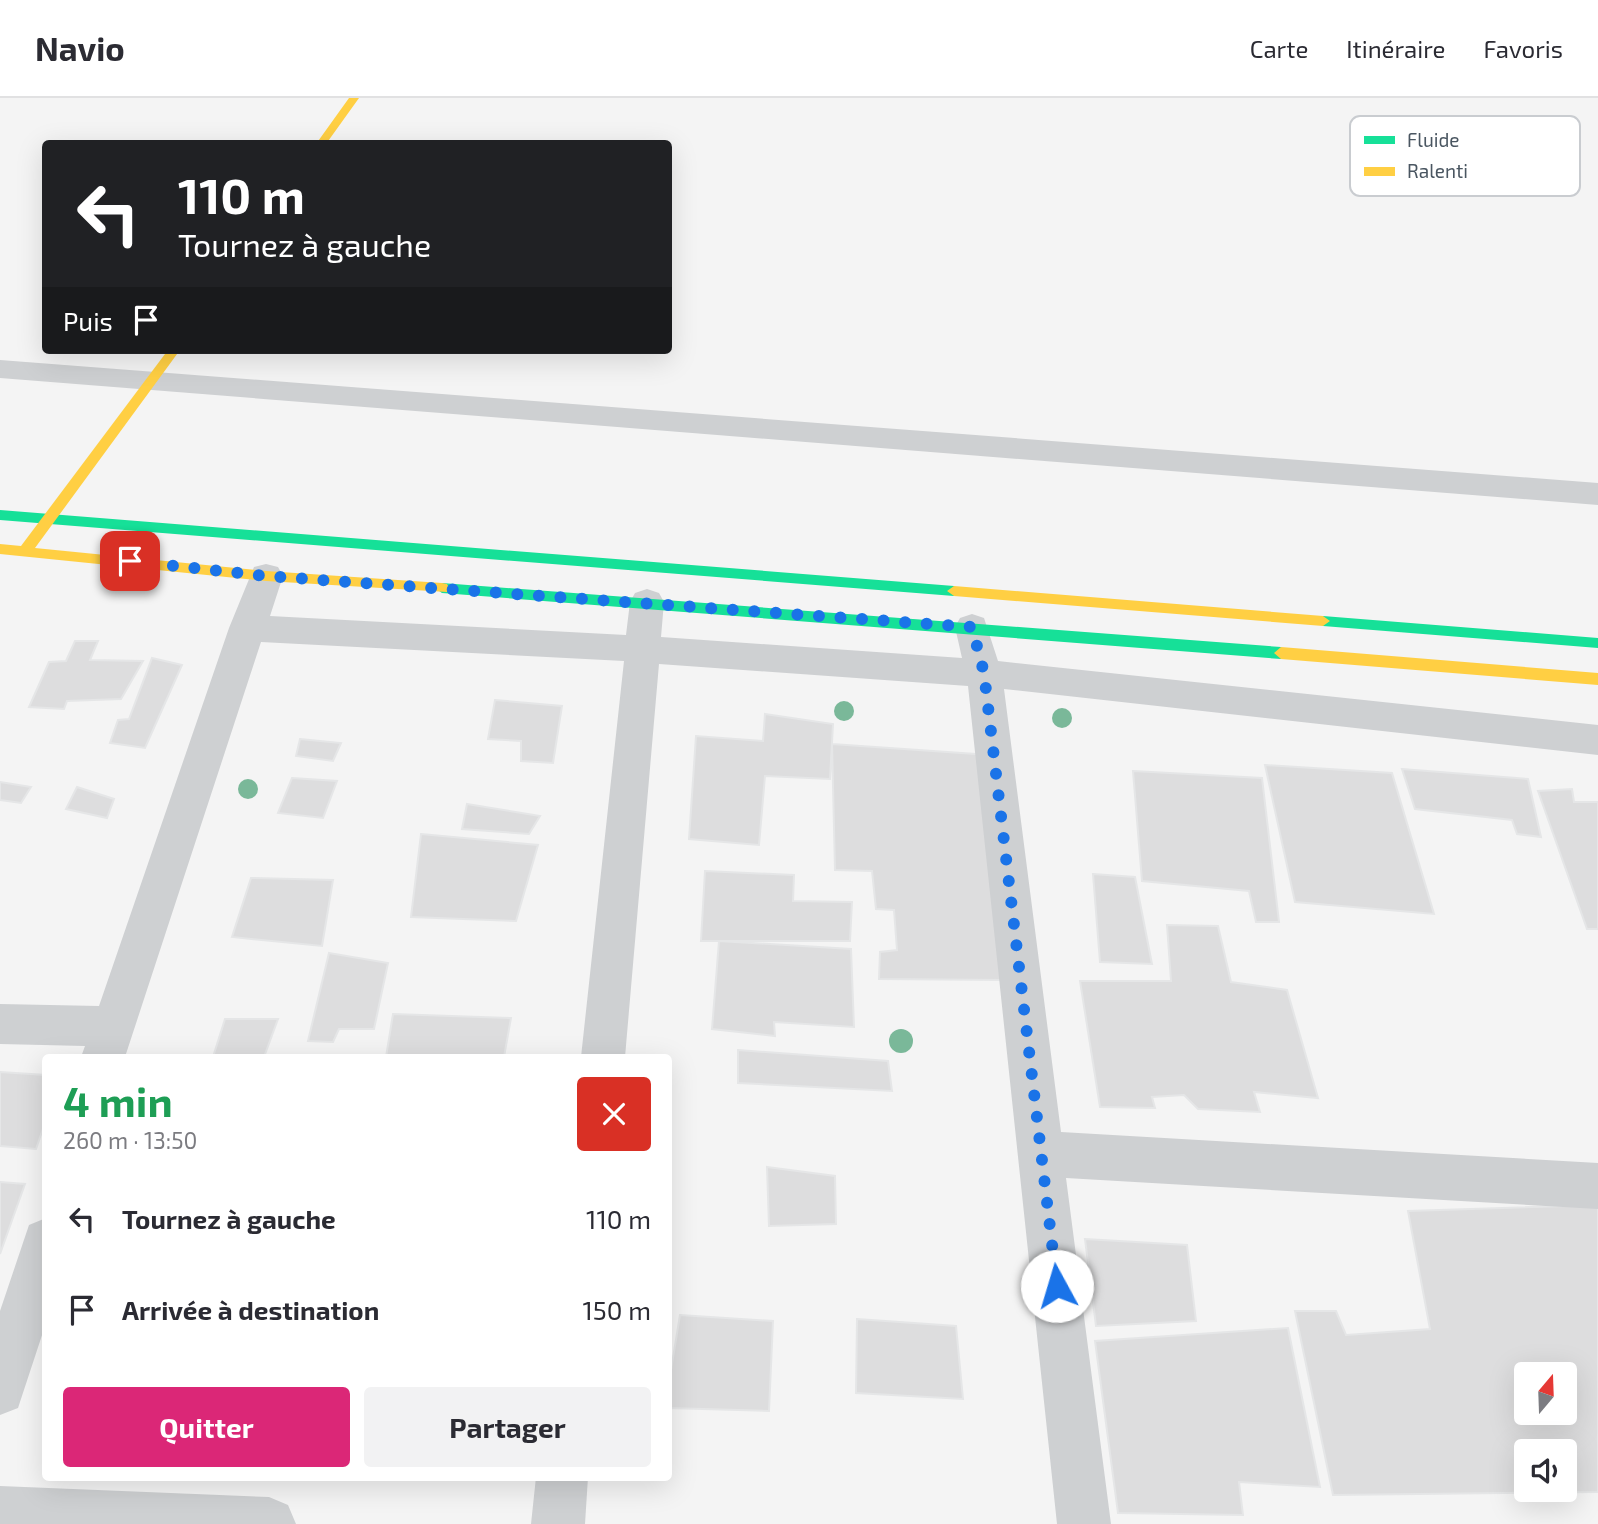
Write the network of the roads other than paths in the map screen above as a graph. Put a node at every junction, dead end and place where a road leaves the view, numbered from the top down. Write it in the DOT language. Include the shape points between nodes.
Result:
graph roads {
  1 [pos="354,98"];
  2 [pos="324,140"];
  3 [pos="171,354"];
  4 [pos="0,369"];
  5 [pos="153,380"];
  6 [pos="1598,494"];
  7 [pos="0,515"];
  8 [pos="48,518"];
  9 [pos="0,549"];
  10 [pos="25,551"];
  11 [pos="266,576"];
  12 [pos="647,602"];
  13 [pos="972,627"];
  14 [pos="246,628"];
  15 [pos="1598,643"];
  16 [pos="642,649"];
  17 [pos="984,673"];
  18 [pos="1598,678"];
  19 [pos="1598,740"];
  20 [pos="0,1024"];
  21 [pos="107,1042"];
  22 [pos="603,1054"];
  23 [pos="1042,1154"];
  24 [pos="1598,1186"];
  25 [pos="42,1255"];
  26 [pos="0,1390"];
  27 [pos="562,1481"];
  28 [pos="0,1513"];
  29 [pos="269,1524"];
  30 [pos="558,1524"];
  31 [pos="1084,1524"];
  1 -- 2 [label="main road"];
  3 -- 5 [label="main road"];
  4 -- 5 [label="street"];
  5 -- 6 [label="street"];
  5 -- 8 [label="main road"];
  7 -- 8 [label="main road"];
  8 -- 10 [label="main road"];
  8 -- 15 [label="main road"];
  9 -- 10 [label="main road"];
  10 -- 11 [label="main road"];
  11 -- 12 [label="main road"];
  11 -- 14 [label="street"];
  12 -- 13 [label="main road"];
  12 -- 16 [label="street"];
  13 -- 17 [label="street"];
  13 -- 18 [label="main road"];
  14 -- 16 [label="street"];
  14 -- 21 [label="street"];
  16 -- 17 [label="street"];
  16 -- 22 [label="street"];
  17 -- 19 [label="street"];
  17 -- 23 [label="street"];
  20 -- 21 [label="street"];
  23 -- 24 [label="street"];
  23 -- 31 [label="street"];
  25 -- 26 [label="street"];
  27 -- 30 [label="street"];
  28 -- 29 [label="street"];
}
